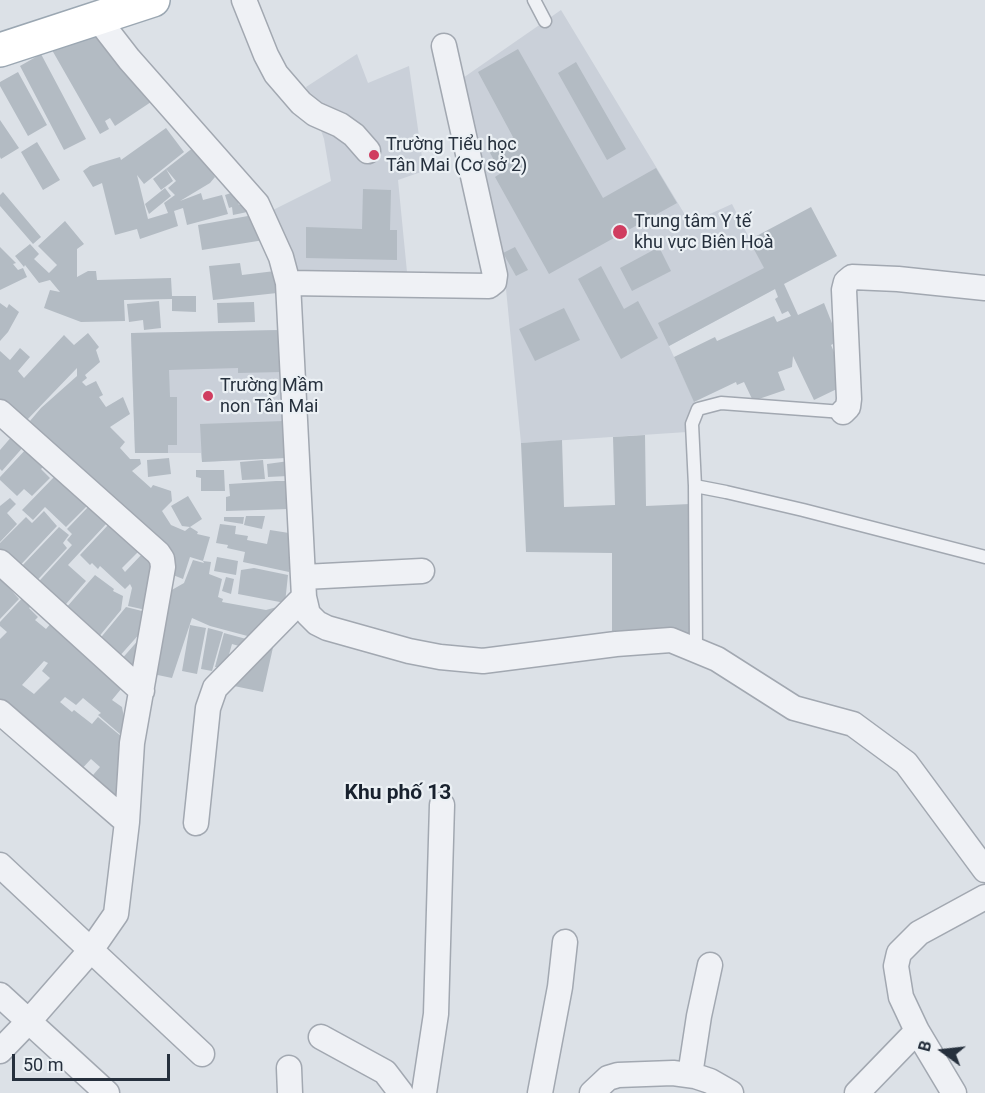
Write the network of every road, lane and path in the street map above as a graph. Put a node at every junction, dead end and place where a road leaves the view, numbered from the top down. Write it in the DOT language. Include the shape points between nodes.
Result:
graph roads {
  1 [pos="153,0"];
  2 [pos="244,0"];
  3 [pos="534,0"];
  4 [pos="98,19"];
  5 [pos="545,21"];
  6 [pos="444,46"];
  7 [pos="0,50"];
  8 [pos="368,151"];
  9 [pos="288,283"];
  10 [pos="985,288"];
  11 [pos="0,412"];
  12 [pos="843,412"];
  13 [pos="695,486"];
  14 [pos="985,557"];
  15 [pos="0,562"];
  16 [pos="422,571"];
  17 [pos="304,587"];
  18 [pos="696,651"];
  19 [pos="142,691"];
  20 [pos="0,711"];
  21 [pos="442,805"];
  22 [pos="127,822"];
  23 [pos="196,823"];
  24 [pos="0,865"];
  25 [pos="985,870"];
  26 [pos="985,897"];
  27 [pos="565,942"];
  28 [pos="90,950"];
  29 [pos="710,965"];
  30 [pos="0,995"];
  31 [pos="29,1022"];
  32 [pos="917,1031"];
  33 [pos="321,1036"];
  34 [pos="0,1051"];
  35 [pos="202,1054"];
  36 [pos="289,1068"];
  37 [pos="690,1075"];
  38 [pos="107,1093"];
  39 [pos="290,1093"];
  40 [pos="401,1093"];
  41 [pos="424,1093"];
  42 [pos="540,1093"];
  43 [pos="592,1093"];
  44 [pos="731,1093"];
  45 [pos="857,1093"];
  46 [pos="954,1093"];
  1 -- 4 [label="main road"];
  2 -- 8 [label="street" via="276,74 301,103 354,135"];
  3 -- 5 [label="lane"];
  4 -- 7 [label="main road"];
  4 -- 9 [label="street" via="257,204"];
  6 -- 9 [label="street" via="494,282 489,286"];
  9 -- 17 [label="street"];
  10 -- 12 [label="street" via="852,277 846,282 849,399"];
  11 -- 19 [label="street" via="162,559"];
  12 -- 13 [label="lane" via="721,403 698,409 692,424"];
  13 -- 14 [label="lane"];
  13 -- 18 [label="lane"];
  15 -- 19 [label="street"];
  16 -- 17 [label="street"];
  17 -- 18 [label="street" via="308,614 317,623 440,657 483,661 671,640"];
  17 -- 23 [label="street" via="215,688 208,708"];
  18 -- 25 [label="street" via="717,659 794,708 853,724 906,763"];
  19 -- 22 [label="street" via="132,743"];
  20 -- 22 [label="street"];
  21 -- 41 [label="street" via="436,1014"];
  22 -- 28 [label="street" via="116,914"];
  24 -- 28 [label="street"];
  26 -- 32 [label="street" via="919,933 899,953 896,966 901,997"];
  27 -- 42 [label="street"];
  28 -- 31 [label="street"];
  28 -- 35 [label="street"];
  29 -- 37 [label="street"];
  30 -- 31 [label="street"];
  31 -- 34 [label="street"];
  31 -- 38 [label="street"];
  32 -- 45 [label="street"];
  32 -- 46 [label="street"];
  33 -- 40 [label="street" via="385,1072"];
  36 -- 39 [label="street"];
  37 -- 43 [label="street" via="618,1075 608,1078"];
  37 -- 44 [label="street"];
}
